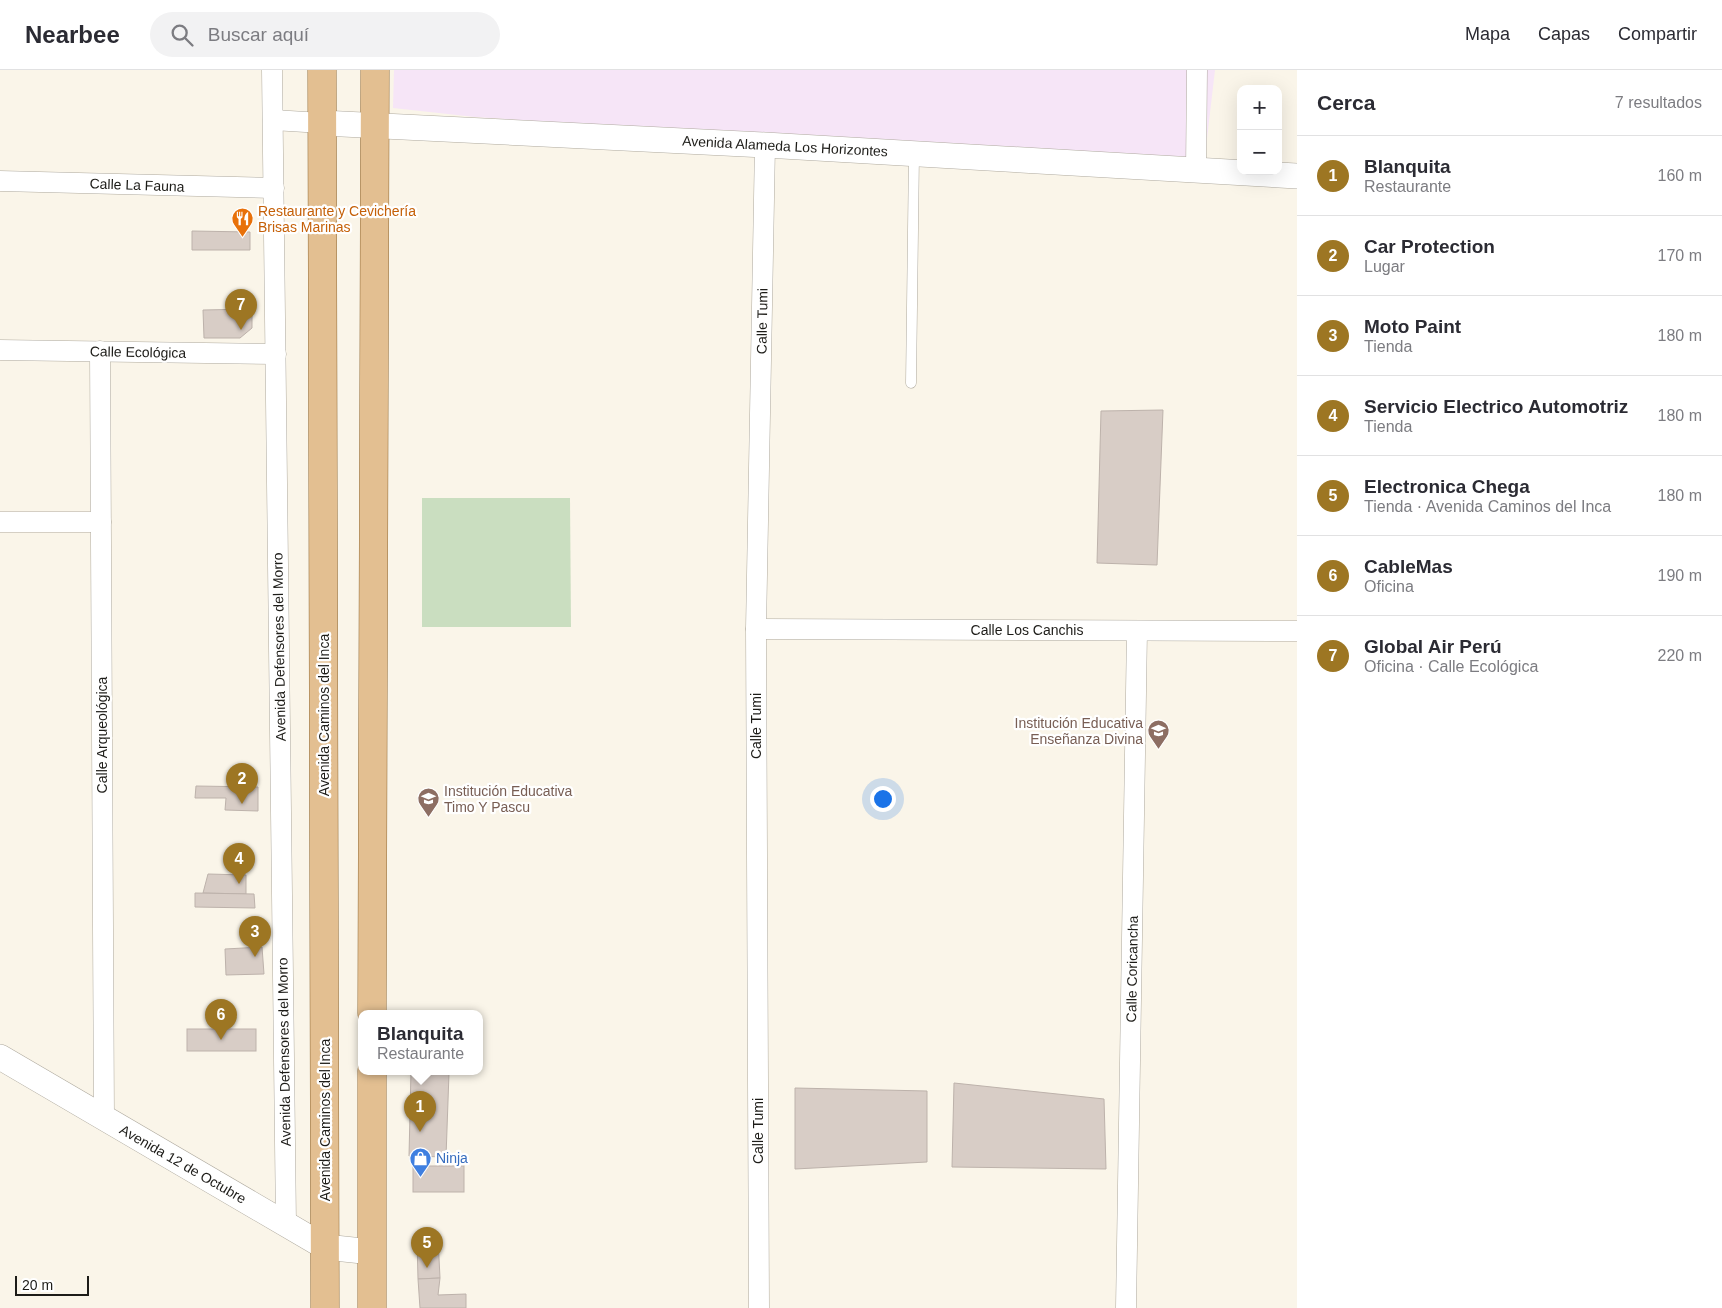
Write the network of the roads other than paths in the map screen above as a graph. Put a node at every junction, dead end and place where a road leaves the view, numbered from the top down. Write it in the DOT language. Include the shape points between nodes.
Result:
graph roads {
  1 [pos="272,70"];
  2 [pos="322,70"];
  3 [pos="375,70"];
  4 [pos="1197,70"];
  5 [pos="273,120"];
  6 [pos="322,122"];
  7 [pos="376,124"];
  8 [pos="766,145"];
  9 [pos="914,154"];
  10 [pos="1196,170"];
  11 [pos="1297,176"];
  12 [pos="0,181"];
  13 [pos="274,188"];
  14 [pos="0,350"];
  15 [pos="100,351"];
  16 [pos="276,354"];
  17 [pos="911,383"];
  18 [pos="0,522"];
  19 [pos="101,522"];
  20 [pos="756,629"];
  21 [pos="1297,630"];
  22 [pos="1137,631"];
  23 [pos="372,1010"];
  24 [pos="0,1057"];
  25 [pos="372,1075"];
  26 [pos="104,1119"];
  27 [pos="286,1224"];
  28 [pos="325,1247"];
  29 [pos="372,1252"];
  30 [pos="325,1308"];
  31 [pos="372,1308"];
  32 [pos="759,1308"];
  33 [pos="1126,1308"];
  1 -- 5 [label="street, Avenida Defensores del Morro"];
  2 -- 6 [label="main road, Avenida Caminos del Inca"];
  3 -- 7 [label="main road"];
  4 -- 10 [label="street"];
  5 -- 6 [label="street, Avenida Alameda Los Horizontes"];
  5 -- 13 [label="street, Avenida Defensores del Morro"];
  6 -- 7 [label="street, Avenida Alameda Los Horizontes"];
  6 -- 28 [label="main road, Avenida Caminos del Inca"];
  7 -- 8 [label="street, Avenida Alameda Los Horizontes"];
  7 -- 23 [label="main road"];
  8 -- 9 [label="street, Avenida Alameda Los Horizontes"];
  8 -- 20 [label="street, Calle Tumi"];
  9 -- 10 [label="street, Avenida Alameda Los Horizontes"];
  9 -- 17 [label="lane"];
  10 -- 11 [label="street, Avenida Alameda Los Horizontes"];
  12 -- 13 [label="street, Calle La Fauna"];
  13 -- 16 [label="street, Avenida Defensores del Morro"];
  14 -- 15 [label="street, Calle Ecológica"];
  15 -- 16 [label="street, Calle Ecológica"];
  15 -- 19 [label="street, Calle Arqueológica"];
  16 -- 27 [label="street, Avenida Defensores del Morro"];
  18 -- 19 [label="street"];
  19 -- 26 [label="street, Calle Arqueológica"];
  20 -- 22 [label="street, Calle Los Canchis"];
  20 -- 32 [label="street, Calle Tumi"];
  21 -- 22 [label="street, Calle Los Canchis"];
  22 -- 33 [label="street, Calle Coricancha"];
  24 -- 26 [label="street, Avenida 12 de Octubre"];
  25 -- 29 [label="main road"];
  26 -- 27 [label="street, Avenida 12 de Octubre"];
  27 -- 28 [label="street, Avenida 12 de Octubre"];
  28 -- 29 [label="street, Avenida 12 de Octubre"];
  28 -- 30 [label="main road, Avenida Caminos del Inca"];
  29 -- 31 [label="main road"];
}
